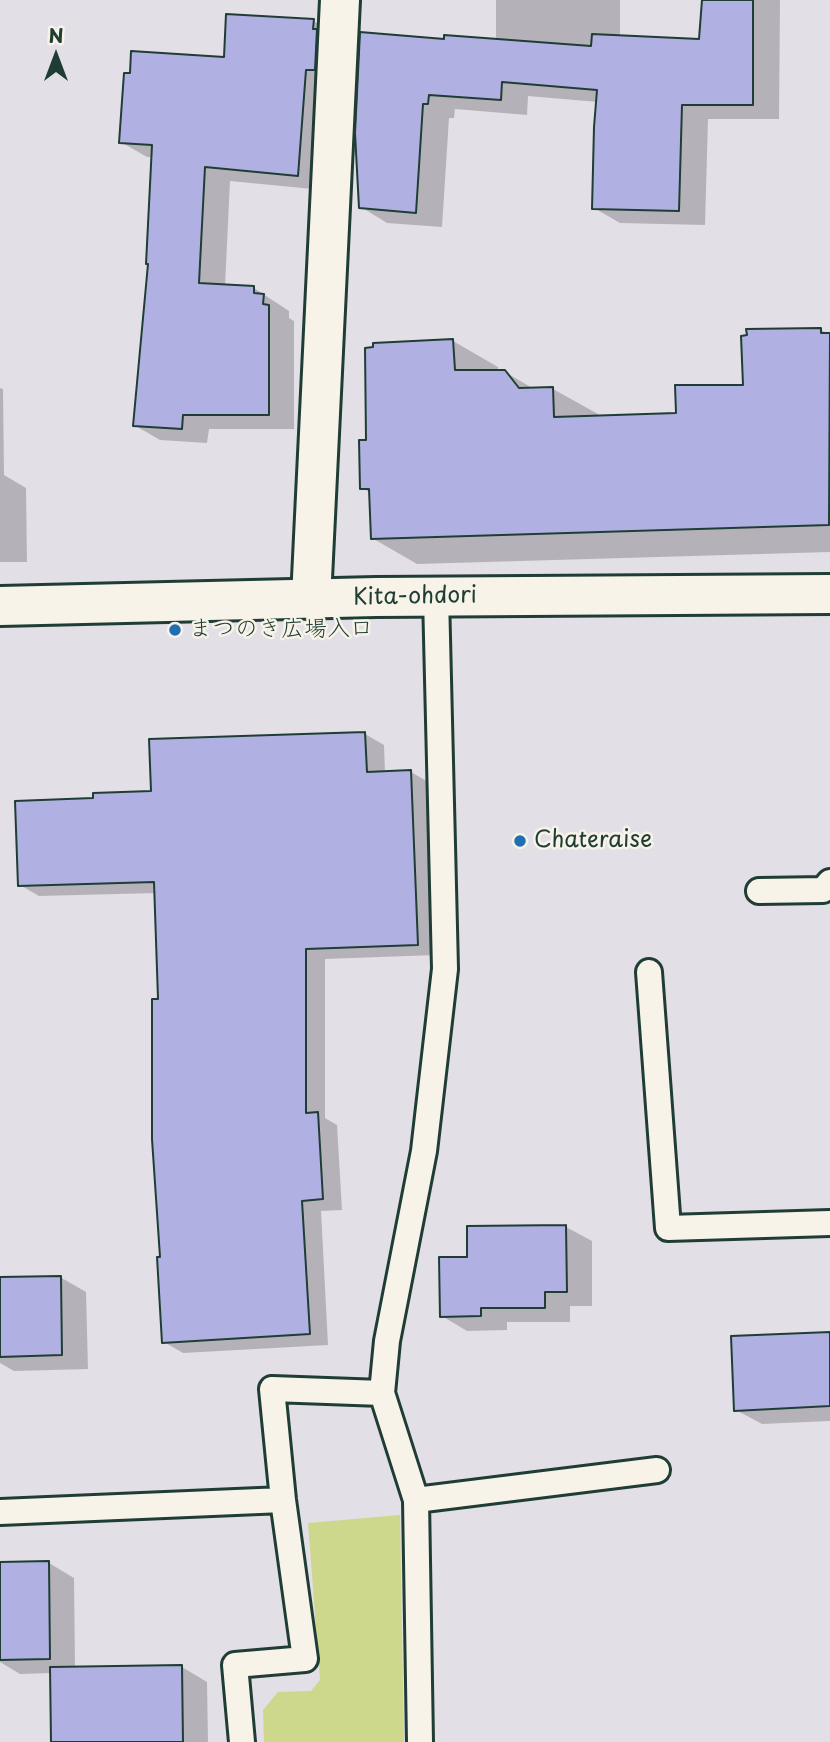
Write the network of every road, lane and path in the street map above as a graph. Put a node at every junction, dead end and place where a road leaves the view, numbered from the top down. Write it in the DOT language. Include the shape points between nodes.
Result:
graph roads {
  1 [pos="340,0"];
  2 [pos="830,594"];
  3 [pos="436,596"];
  4 [pos="311,599"];
  5 [pos="0,606"];
  6 [pos="830,882"];
  7 [pos="759,891"];
  8 [pos="649,972"];
  9 [pos="830,1223"];
  10 [pos="382,1393"];
  11 [pos="657,1470"];
  12 [pos="283,1500"];
  13 [pos="416,1500"];
  14 [pos="0,1512"];
  15 [pos="242,1742"];
  16 [pos="420,1742"];
  1 -- 4 [label="street"];
  2 -- 3 [label="street, Kita-ohdori"];
  3 -- 4 [label="street, Kita-ohdori"];
  3 -- 10 [label="lane" via="445,969 424,1151 387,1341"];
  4 -- 5 [label="street, Kita-ohdori"];
  6 -- 7 [label="lane" via="823,890"];
  8 -- 9 [label="lane" via="668,1228"];
  10 -- 12 [label="lane" via="272,1389"];
  10 -- 13 [label="lane"];
  11 -- 13 [label="lane"];
  12 -- 14 [label="lane"];
  12 -- 15 [label="lane" via="305,1659 234,1665"];
  13 -- 16 [label="lane"];
}
